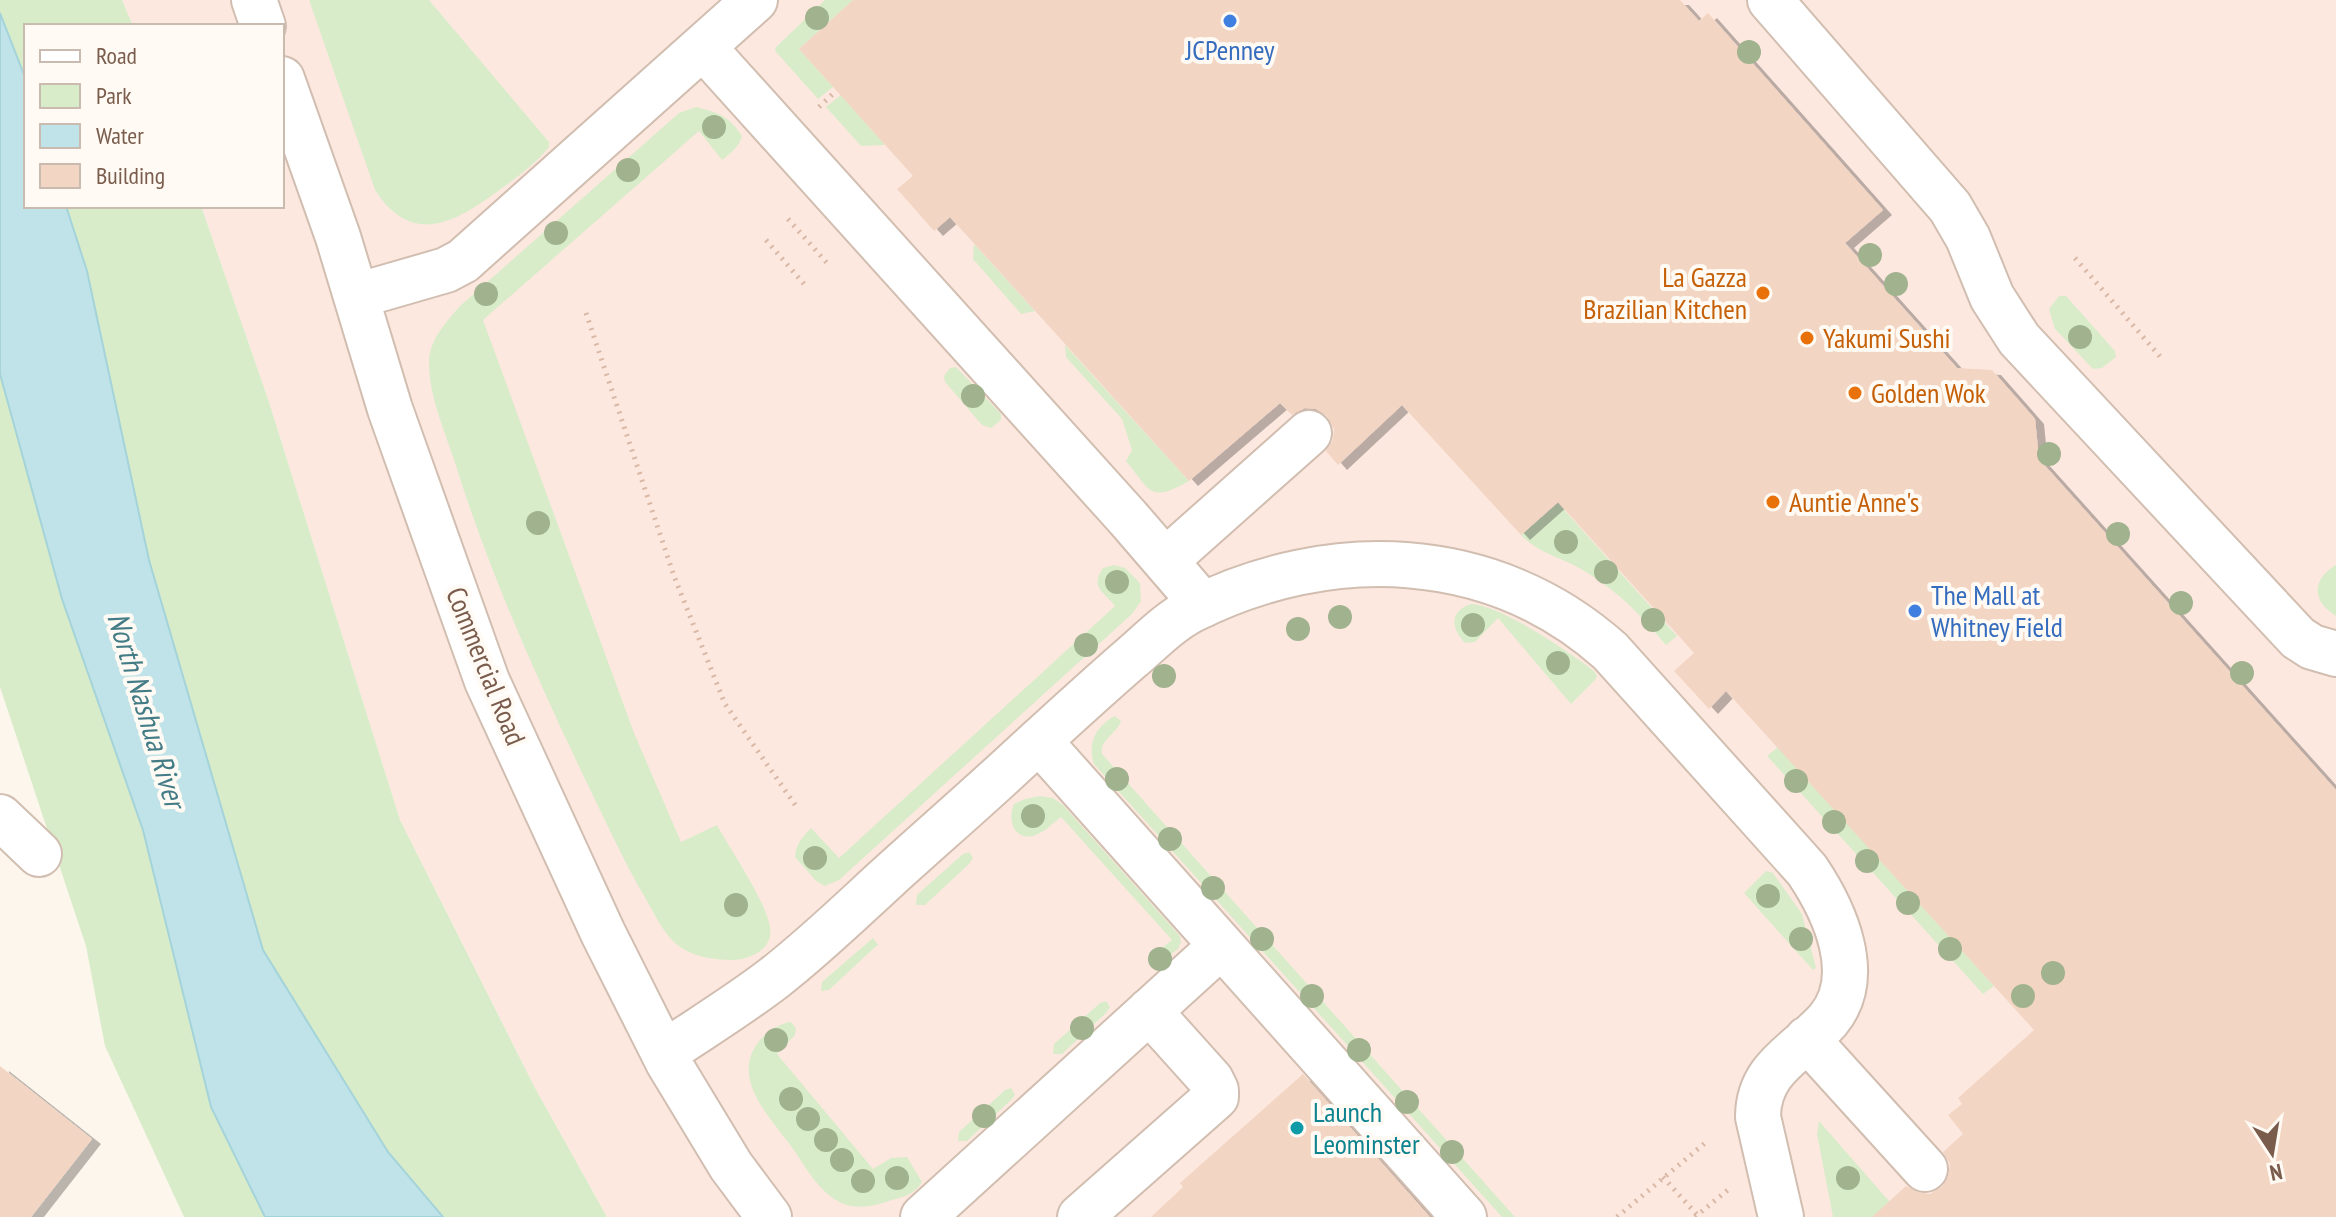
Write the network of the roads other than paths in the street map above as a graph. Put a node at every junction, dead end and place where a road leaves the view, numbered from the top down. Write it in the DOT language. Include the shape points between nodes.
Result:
graph roads {
  1 [pos="254,0"];
  2 [pos="755,0"];
  3 [pos="1770,0"];
  4 [pos="262,24"];
  5 [pos="703,47"];
  6 [pos="284,85"];
  7 [pos="356,296"];
  8 [pos="1309,433"];
  9 [pos="1165,561"];
  10 [pos="1203,605"];
  11 [pos="2336,654"];
  12 [pos="1039,741"];
  13 [pos="0,817"];
  14 [pos="39,854"];
  15 [pos="1221,946"];
  16 [pos="1149,1011"];
  17 [pos="1807,1039"];
  18 [pos="664,1053"];
  19 [pos="1925,1169"];
  20 [pos="769,1217"];
  21 [pos="923,1217"];
  22 [pos="1080,1217"];
  23 [pos="1464,1217"];
  24 [pos="1781,1217"];
  1 -- 4 [label="street"];
  2 -- 5 [label="street"];
  3 -- 11 [label="street" via="1950,207 1992,297 2019,339 2298,638"];
  5 -- 7 [label="street" via="463,261"];
  5 -- 9 [label="street"];
  6 -- 7 [label="street, Commercial Road"];
  7 -- 18 [label="street, Commercial Road" via="390,409 487,681"];
  8 -- 9 [label="street"];
  9 -- 10 [label="street"];
  10 -- 12 [label="street" via="1164,629"];
  10 -- 17 [label="street" via="1292,573 1335,566 1403,566 1466,573 1505,585 1581,625 1636,677 1826,898 1841,941 1843,983 1837,1006"];
  12 -- 15 [label="street"];
  12 -- 18 [label="street" via="826,934 764,985"];
  13 -- 14 [label="street"];
  15 -- 16 [label="street"];
  15 -- 23 [label="street"];
  16 -- 21 [label="street"];
  16 -- 22 [label="street" via="1211,1080 1216,1097"];
  17 -- 19 [label="street"];
  17 -- 24 [label="street" via="1767,1079 1758,1104"];
  18 -- 20 [label="street, Commercial Road" via="731,1166"];
}
